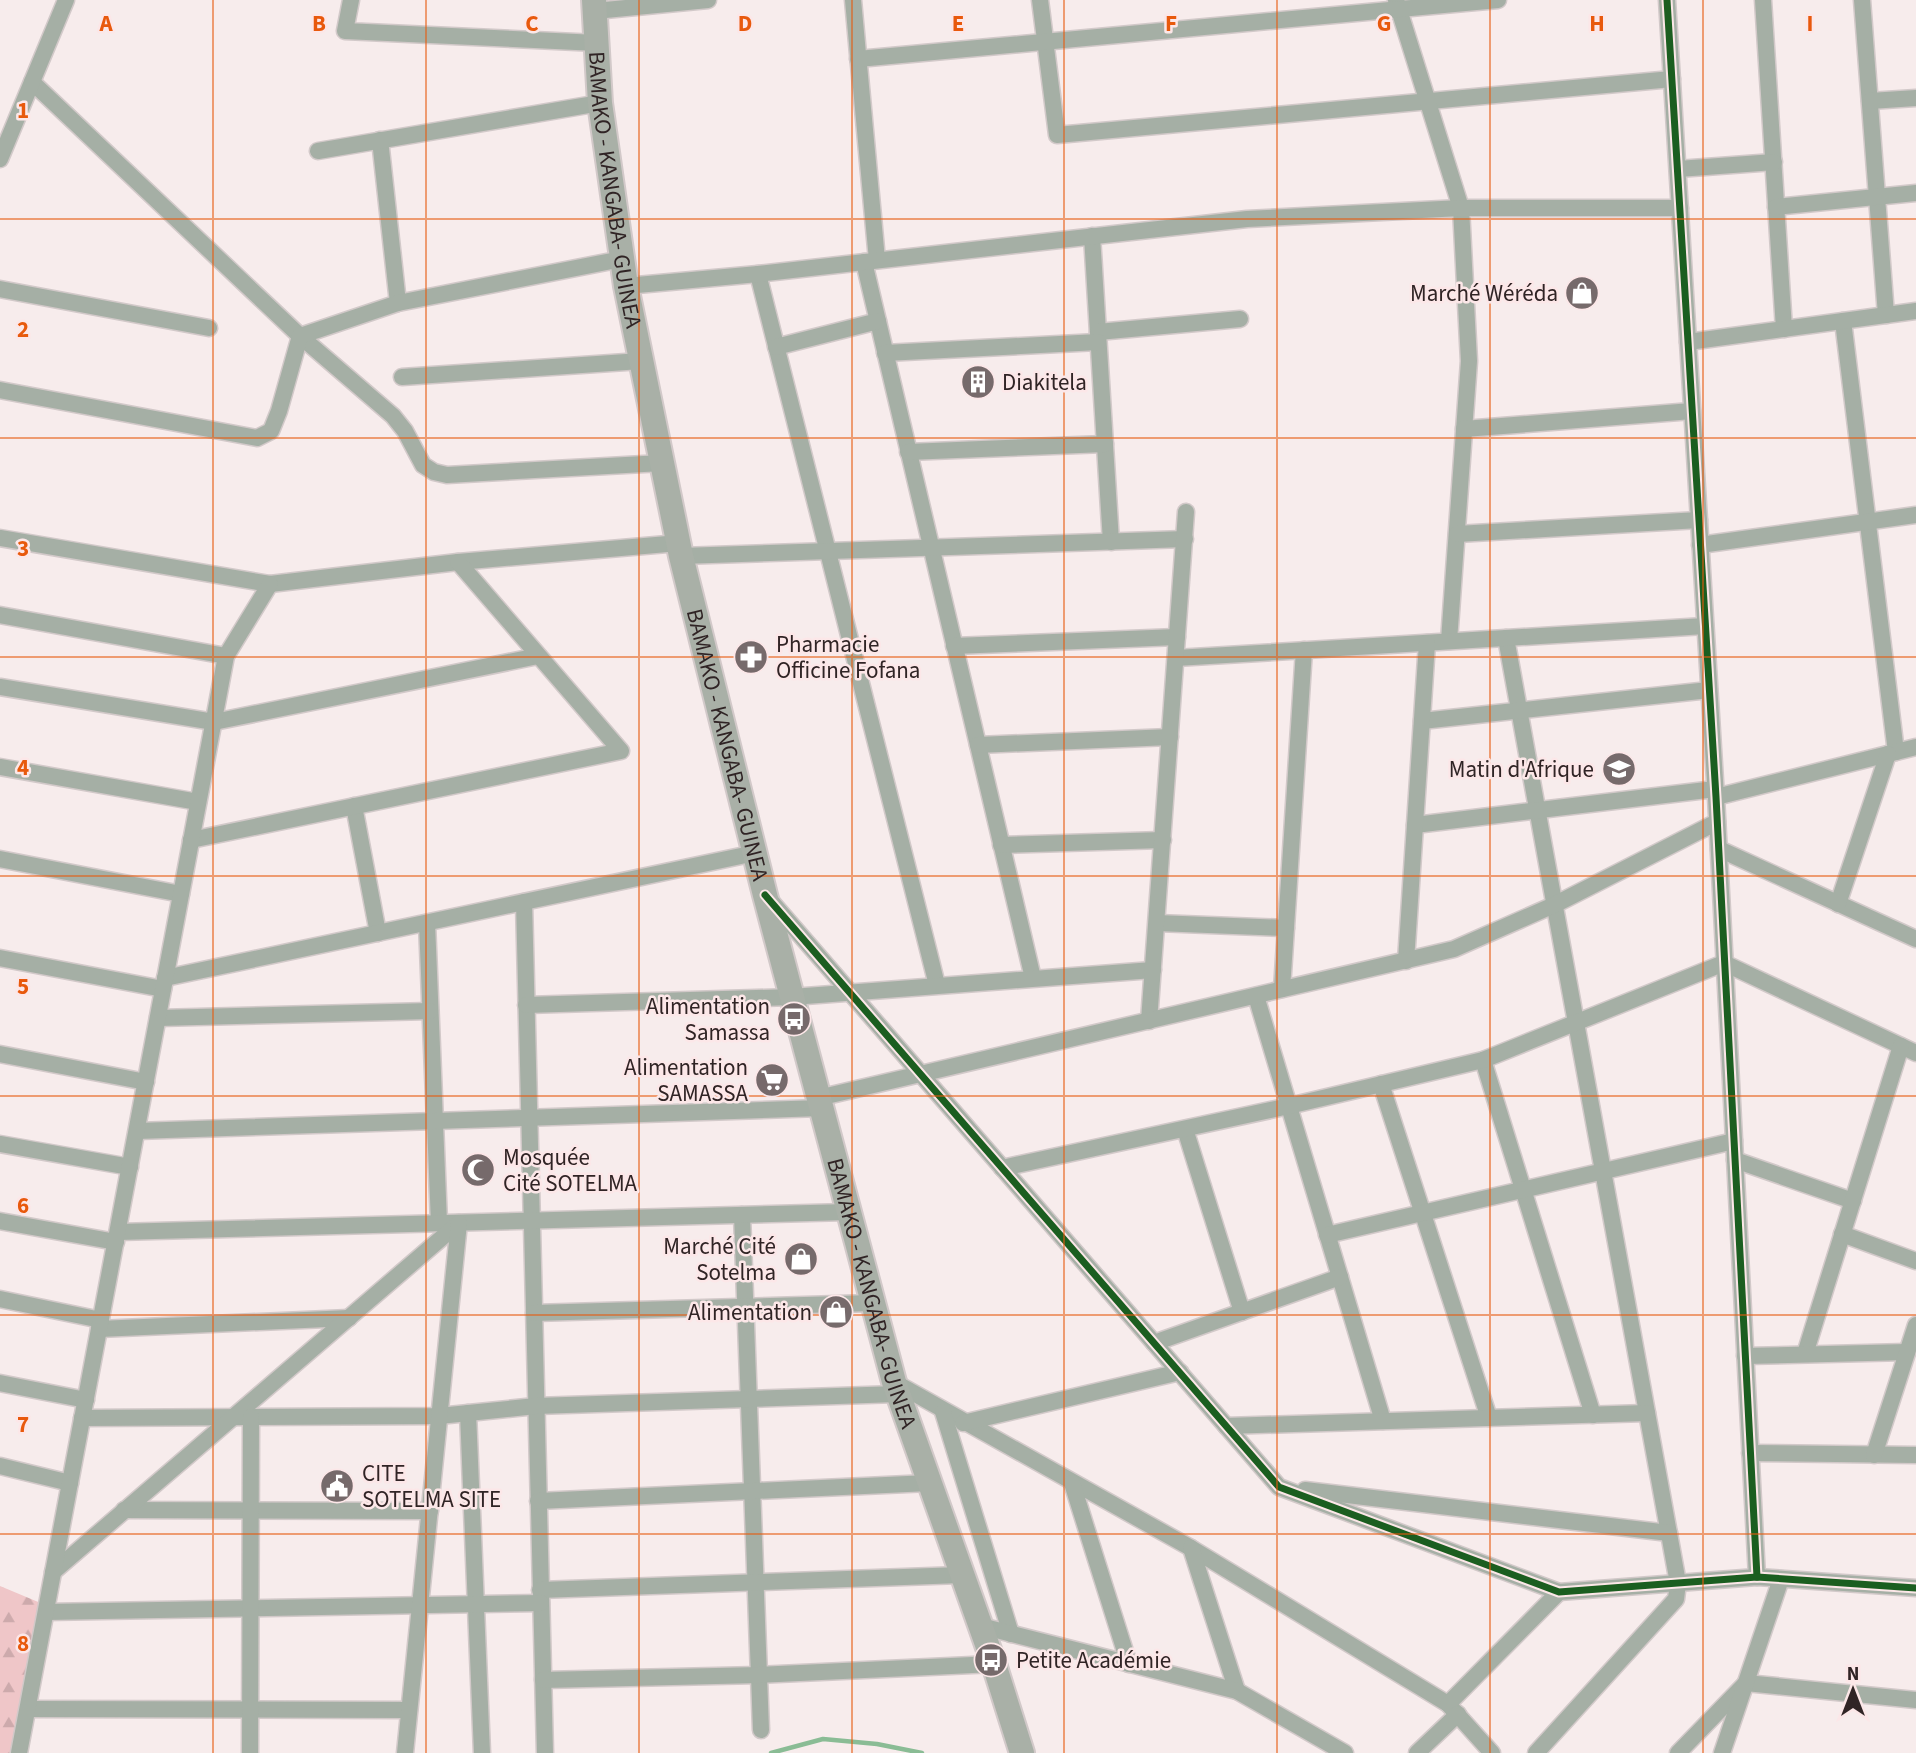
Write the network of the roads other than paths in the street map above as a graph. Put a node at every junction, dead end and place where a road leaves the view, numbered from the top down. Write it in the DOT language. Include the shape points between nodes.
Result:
graph roads {
  1 [pos="66,0"];
  2 [pos="351,0"];
  3 [pos="708,0"];
  4 [pos="853,0"];
  5 [pos="1040,0"];
  6 [pos="1498,0"];
  7 [pos="1667,0"];
  8 [pos="1763,0"];
  9 [pos="1862,0"];
  10 [pos="1871,0"];
  11 [pos="595,5"];
  12 [pos="1397,5"];
  13 [pos="1045,41"];
  14 [pos="597,43"];
  15 [pos="859,59"];
  16 [pos="1672,79"];
  17 [pos="32,82"];
  18 [pos="1916,98"];
  19 [pos="1427,101"];
  20 [pos="1870,101"];
  21 [pos="600,103"];
  22 [pos="380,140"];
  23 [pos="318,151"];
  24 [pos="0,159"];
  25 [pos="1773,162"];
  26 [pos="1678,169"];
  27 [pos="1916,193"];
  28 [pos="1877,197"];
  29 [pos="1776,207"];
  30 [pos="1461,208"];
  31 [pos="1680,208"];
  32 [pos="1092,236"];
  33 [pos="622,259"];
  34 [pos="870,261"];
  35 [pos="758,274"];
  36 [pos="626,286"];
  37 [pos="0,289"];
  38 [pos="398,303"];
  39 [pos="1916,311"];
  40 [pos="1885,316"];
  41 [pos="1240,319"];
  42 [pos="878,321"];
  43 [pos="1843,321"];
  44 [pos="209,328"];
  45 [pos="1784,329"];
  46 [pos="300,336"];
  47 [pos="1098,337"];
  48 [pos="1688,342"];
  49 [pos="776,347"];
  50 [pos="885,353"];
  51 [pos="641,361"];
  52 [pos="402,377"];
  53 [pos="0,390"];
  54 [pos="1692,411"];
  55 [pos="1464,429"];
  56 [pos="1105,444"];
  57 [pos="908,452"];
  58 [pos="662,463"];
  59 [pos="1186,512"];
  60 [pos="1916,515"];
  61 [pos="1699,520"];
  62 [pos="1868,522"];
  63 [pos="1457,534"];
  64 [pos="0,538"];
  65 [pos="1185,539"];
  66 [pos="1111,542"];
  67 [pos="1700,545"];
  68 [pos="931,548"];
  69 [pos="680,550"];
  70 [pos="827,551"];
  71 [pos="458,562"];
  72 [pos="270,584"];
  73 [pos="0,615"];
  74 [pos="1705,626"];
  75 [pos="1177,637"];
  76 [pos="1506,638"];
  77 [pos="1449,642"];
  78 [pos="1427,643"];
  79 [pos="954,646"];
  80 [pos="1304,650"];
  81 [pos="226,656"];
  82 [pos="538,656"];
  83 [pos="1176,658"];
  84 [pos="0,687"];
  85 [pos="1709,690"];
  86 [pos="1519,710"];
  87 [pos="1422,721"];
  88 [pos="214,722"];
  89 [pos="1170,737"];
  90 [pos="978,745"];
  91 [pos="1916,747"];
  92 [pos="1892,753"];
  93 [pos="0,767"];
  94 [pos="1716,793"];
  95 [pos="198,802"];
  96 [pos="354,806"];
  97 [pos="1537,810"];
  98 [pos="1717,822"];
  99 [pos="1415,825"];
  100 [pos="191,840"];
  101 [pos="1163,840"];
  102 [pos="1001,845"];
  103 [pos="1719,849"];
  104 [pos="755,853"];
  105 [pos="0,859"];
  106 [pos="181,894"];
  107 [pos="765,895"];
  108 [pos="524,902"];
  109 [pos="1838,904"];
  110 [pos="1555,905"];
  111 [pos="427,923"];
  112 [pos="1157,923"];
  113 [pos="1286,929"];
  114 [pos="378,933"];
  115 [pos="1916,939"];
  116 [pos="0,958"];
  117 [pos="1406,961"];
  118 [pos="1724,963"];
  119 [pos="1153,970"];
  120 [pos="1033,978"];
  121 [pos="164,983"];
  122 [pos="937,985"];
  123 [pos="1282,989"];
  124 [pos="849,991"];
  125 [pos="1256,996"];
  126 [pos="792,997"];
  127 [pos="526,1005"];
  128 [pos="430,1011"];
  129 [pos="158,1018"];
  130 [pos="1149,1020"];
  131 [pos="1576,1023"];
  132 [pos="1909,1049"];
  133 [pos="0,1054"];
  134 [pos="1483,1060"];
  135 [pos="920,1074"];
  136 [pos="146,1082"];
  137 [pos="1381,1084"];
  138 [pos="819,1103"];
  139 [pos="1289,1106"];
  140 [pos="529,1118"];
  141 [pos="435,1121"];
  142 [pos="1185,1129"];
  143 [pos="136,1131"];
  144 [pos="1734,1141"];
  145 [pos="0,1144"];
  146 [pos="1735,1160"];
  147 [pos="130,1167"];
  148 [pos="1003,1168"];
  149 [pos="1603,1171"];
  150 [pos="1523,1189"];
  151 [pos="1853,1201"];
  152 [pos="848,1212"];
  153 [pos="1423,1213"];
  154 [pos="742,1215"];
  155 [pos="0,1221"];
  156 [pos="532,1221"];
  157 [pos="439,1223"];
  158 [pos="459,1223"];
  159 [pos="1843,1234"];
  160 [pos="1327,1235"];
  161 [pos="116,1237"];
  162 [pos="1916,1261"];
  163 [pos="1340,1277"];
  164 [pos="0,1299"];
  165 [pos="872,1303"];
  166 [pos="746,1307"];
  167 [pos="1242,1312"];
  168 [pos="534,1313"];
  169 [pos="349,1318"];
  170 [pos="100,1324"];
  171 [pos="1916,1325"];
  172 [pos="1154,1343"];
  173 [pos="1907,1352"];
  174 [pos="1805,1354"];
  175 [pos="1745,1356"];
  176 [pos="1180,1373"];
  177 [pos="0,1382"];
  178 [pos="895,1388"];
  179 [pos="749,1399"];
  180 [pos="86,1400"];
  181 [pos="536,1406"];
  182 [pos="943,1412"];
  183 [pos="468,1413"];
  184 [pos="1647,1413"];
  185 [pos="1593,1415"];
  186 [pos="439,1416"];
  187 [pos="232,1417"];
  188 [pos="251,1417"];
  189 [pos="82,1418"];
  190 [pos="1489,1418"];
  191 [pos="1383,1421"];
  192 [pos="963,1423"];
  193 [pos="1226,1426"];
  194 [pos="1750,1453"];
  195 [pos="1874,1455"];
  196 [pos="1916,1455"];
  197 [pos="0,1466"];
  198 [pos="70,1483"];
  199 [pos="929,1483"];
  200 [pos="1072,1483"];
  201 [pos="1279,1487"];
  202 [pos="752,1492"];
  203 [pos="538,1501"];
  204 [pos="124,1510"];
  205 [pos="251,1511"];
  206 [pos="430,1511"];
  207 [pos="1669,1533"];
  208 [pos="1191,1548"];
  209 [pos="53,1572"];
  210 [pos="961,1575"];
  211 [pos="1757,1577"];
  212 [pos="1781,1579"];
  213 [pos="756,1583"];
  214 [pos="1678,1583"];
  215 [pos="1916,1588"];
  216 [pos="1559,1592"];
  217 [pos="541,1596"];
  218 [pos="475,1605"];
  219 [pos="420,1606"];
  220 [pos="250,1610"];
  221 [pos="46,1612"];
  222 [pos="981,1626"];
  223 [pos="1011,1634"];
  224 [pos="994,1664"];
  225 [pos="1129,1664"];
  226 [pos="759,1675"];
  227 [pos="543,1680"];
  228 [pos="1746,1683"];
  229 [pos="1237,1691"];
  230 [pos="1916,1700"];
  231 [pos="28,1709"];
  232 [pos="1453,1709"];
  233 [pos="250,1710"];
  234 [pos="409,1710"];
  235 [pos="761,1730"];
  236 [pos="19,1753"];
  237 [pos="250,1753"];
  238 [pos="405,1753"];
  239 [pos="482,1753"];
  240 [pos="545,1753"];
  241 [pos="1022,1753"];
  242 [pos="1345,1753"];
  243 [pos="1417,1753"];
  244 [pos="1492,1753"];
  245 [pos="1536,1753"];
  246 [pos="1678,1753"];
  247 [pos="1722,1753"];
  1 -- 17 [label="street"];
  2 -- 14 [label="street" via="345,31"];
  3 -- 11 [label="street"];
  4 -- 15 [label="street"];
  5 -- 13 [label="street"];
  6 -- 12 [label="street"];
  7 -- 16 [label="street"];
  8 -- 25 [label="street"];
  9 -- 10 [label="street"];
  9 -- 20 [label="street"];
  11 -- 14 [label="main road, BAMAKO - KANGABA- GUINEA"];
  12 -- 13 [label="street"];
  12 -- 19 [label="street"];
  13 -- 15 [label="street"];
  13 -- 19 [label="street" via="1057,135"];
  14 -- 21 [label="main road, BAMAKO - KANGABA- GUINEA"];
  15 -- 34 [label="street"];
  16 -- 19 [label="street"];
  16 -- 26 [label="street"];
  17 -- 24 [label="street"];
  17 -- 46 [label="street"];
  18 -- 20 [label="street"];
  19 -- 30 [label="street"];
  20 -- 28 [label="street"];
  21 -- 22 [label="street"];
  21 -- 33 [label="main road, BAMAKO - KANGABA- GUINEA"];
  22 -- 23 [label="street"];
  22 -- 38 [label="street"];
  25 -- 26 [label="street"];
  25 -- 29 [label="street"];
  26 -- 31 [label="street"];
  27 -- 28 [label="street"];
  28 -- 29 [label="street"];
  28 -- 40 [label="street"];
  29 -- 45 [label="street"];
  30 -- 31 [label="street"];
  30 -- 32 [label="street" via="1247,219"];
  30 -- 55 [label="street" via="1469,361"];
  31 -- 48 [label="street"];
  32 -- 34 [label="street"];
  32 -- 47 [label="street"];
  33 -- 36 [label="main road, BAMAKO - KANGABA- GUINEA"];
  33 -- 38 [label="street"];
  34 -- 35 [label="street"];
  34 -- 42 [label="street"];
  35 -- 36 [label="street"];
  35 -- 49 [label="street"];
  36 -- 51 [label="main road, BAMAKO - KANGABA- GUINEA"];
  37 -- 44 [label="street"];
  38 -- 46 [label="street"];
  39 -- 40 [label="street"];
  40 -- 43 [label="street"];
  41 -- 47 [label="street"];
  42 -- 49 [label="street"];
  42 -- 50 [label="street"];
  43 -- 45 [label="street"];
  43 -- 62 [label="street"];
  45 -- 48 [label="street"];
  46 -- 53 [label="street" via="271,431 257,438"];
  46 -- 58 [label="street" via="393,416 423,465 434,472 447,475"];
  47 -- 50 [label="street"];
  47 -- 56 [label="street"];
  48 -- 54 [label="street"];
  49 -- 70 [label="street"];
  50 -- 57 [label="street"];
  51 -- 52 [label="street"];
  51 -- 58 [label="main road, BAMAKO - KANGABA- GUINEA"];
  54 -- 55 [label="street"];
  54 -- 61 [label="street"];
  55 -- 63 [label="street"];
  56 -- 57 [label="street"];
  56 -- 66 [label="street"];
  57 -- 68 [label="street"];
  58 -- 69 [label="main road, BAMAKO - KANGABA- GUINEA"];
  59 -- 65 [label="street"];
  60 -- 62 [label="street"];
  61 -- 63 [label="street"];
  61 -- 67 [label="street"];
  62 -- 67 [label="street"];
  62 -- 92 [label="street"];
  63 -- 77 [label="street"];
  64 -- 72 [label="street"];
  65 -- 66 [label="street"];
  65 -- 75 [label="street"];
  66 -- 68 [label="street"];
  67 -- 74 [label="street"];
  68 -- 70 [label="street"];
  68 -- 79 [label="street"];
  69 -- 70 [label="street"];
  69 -- 71 [label="street"];
  69 -- 104 [label="main road, BAMAKO - KANGABA- GUINEA"];
  70 -- 122 [label="street"];
  71 -- 72 [label="street"];
  71 -- 82 [label="street"];
  72 -- 81 [label="street"];
  73 -- 81 [label="street"];
  74 -- 76 [label="street"];
  74 -- 85 [label="street"];
  75 -- 79 [label="street"];
  75 -- 83 [label="street"];
  76 -- 77 [label="street"];
  76 -- 86 [label="street"];
  77 -- 78 [label="street"];
  78 -- 80 [label="street"];
  78 -- 87 [label="street"];
  79 -- 90 [label="street"];
  80 -- 83 [label="street"];
  80 -- 113 [label="street"];
  81 -- 88 [label="street"];
  82 -- 88 [label="street"];
  82 -- 96 [label="street" via="621,751"];
  83 -- 89 [label="street"];
  84 -- 88 [label="street"];
  85 -- 86 [label="street"];
  85 -- 94 [label="street"];
  86 -- 87 [label="street"];
  86 -- 97 [label="street"];
  87 -- 99 [label="street"];
  88 -- 95 [label="street"];
  89 -- 90 [label="street"];
  89 -- 101 [label="street"];
  90 -- 102 [label="street"];
  91 -- 92 [label="street"];
  92 -- 94 [label="street"];
  92 -- 109 [label="street"];
  93 -- 95 [label="street"];
  94 -- 97 [label="street"];
  94 -- 98 [label="street"];
  95 -- 100 [label="street"];
  96 -- 100 [label="street"];
  96 -- 114 [label="street"];
  97 -- 99 [label="street"];
  97 -- 110 [label="street"];
  98 -- 103 [label="street"];
  98 -- 110 [label="street"];
  99 -- 117 [label="street"];
  100 -- 106 [label="street"];
  101 -- 102 [label="street"];
  101 -- 112 [label="street"];
  102 -- 120 [label="street"];
  103 -- 109 [label="street"];
  103 -- 118 [label="street"];
  104 -- 107 [label="main road, BAMAKO - KANGABA- GUINEA"];
  104 -- 108 [label="street"];
  105 -- 106 [label="street"];
  106 -- 121 [label="street"];
  107 -- 124 [label="street"];
  107 -- 126 [label="main road, BAMAKO - KANGABA- GUINEA"];
  108 -- 111 [label="street"];
  108 -- 127 [label="street"];
  109 -- 115 [label="street"];
  110 -- 117 [label="street" via="1454,949"];
  110 -- 131 [label="street"];
  111 -- 114 [label="street"];
  111 -- 128 [label="street"];
  112 -- 113 [label="street"];
  112 -- 119 [label="street"];
  113 -- 123 [label="street"];
  114 -- 121 [label="street"];
  116 -- 121 [label="street"];
  117 -- 123 [label="street"];
  118 -- 131 [label="street"];
  118 -- 132 [label="street"];
  118 -- 144 [label="street"];
  119 -- 120 [label="street"];
  119 -- 130 [label="street"];
  120 -- 122 [label="street"];
  121 -- 129 [label="street"];
  122 -- 124 [label="street"];
  123 -- 125 [label="street"];
  124 -- 126 [label="street"];
  124 -- 135 [label="street"];
  125 -- 130 [label="street"];
  125 -- 139 [label="street"];
  126 -- 127 [label="street"];
  126 -- 138 [label="main road, BAMAKO - KANGABA- GUINEA"];
  127 -- 140 [label="street"];
  128 -- 129 [label="street"];
  128 -- 141 [label="street"];
  129 -- 136 [label="street"];
  130 -- 135 [label="street"];
  131 -- 134 [label="street"];
  131 -- 149 [label="street"];
  132 -- 151 [label="street"];
  133 -- 136 [label="street"];
  134 -- 137 [label="street"];
  134 -- 150 [label="street"];
  135 -- 138 [label="street"];
  135 -- 148 [label="street"];
  136 -- 143 [label="street"];
  137 -- 139 [label="street"];
  137 -- 153 [label="street"];
  138 -- 140 [label="street"];
  138 -- 152 [label="main road, BAMAKO - KANGABA- GUINEA"];
  139 -- 142 [label="street"];
  139 -- 160 [label="street"];
  140 -- 141 [label="street"];
  140 -- 156 [label="street"];
  141 -- 143 [label="street"];
  141 -- 157 [label="street"];
  142 -- 148 [label="street"];
  142 -- 167 [label="street"];
  143 -- 147 [label="street"];
  144 -- 146 [label="street"];
  144 -- 149 [label="street"];
  145 -- 147 [label="street"];
  146 -- 151 [label="street"];
  146 -- 175 [label="street"];
  147 -- 161 [label="street"];
  148 -- 172 [label="street"];
  149 -- 150 [label="street"];
  149 -- 184 [label="street"];
  150 -- 153 [label="street"];
  150 -- 185 [label="street"];
  151 -- 159 [label="street"];
  152 -- 154 [label="street"];
  152 -- 165 [label="main road, BAMAKO - KANGABA- GUINEA"];
  153 -- 160 [label="street"];
  153 -- 190 [label="street"];
  154 -- 156 [label="street"];
  154 -- 166 [label="street"];
  155 -- 161 [label="street"];
  156 -- 158 [label="street"];
  156 -- 168 [label="street"];
  157 -- 158 [label="street"];
  157 -- 161 [label="street"];
  158 -- 169 [label="street"];
  158 -- 186 [label="street"];
  159 -- 162 [label="street"];
  159 -- 174 [label="street"];
  160 -- 163 [label="street"];
  161 -- 170 [label="street"];
  163 -- 167 [label="street"];
  163 -- 191 [label="street"];
  164 -- 170 [label="street"];
  165 -- 166 [label="street"];
  165 -- 178 [label="main road, BAMAKO - KANGABA- GUINEA"];
  166 -- 168 [label="street"];
  166 -- 179 [label="street"];
  167 -- 172 [label="street"];
  168 -- 181 [label="street"];
  169 -- 170 [label="street"];
  169 -- 187 [label="street"];
  170 -- 180 [label="street"];
  171 -- 173 [label="street"];
  172 -- 176 [label="street"];
  173 -- 174 [label="street"];
  173 -- 195 [label="street"];
  174 -- 175 [label="street"];
  175 -- 194 [label="street"];
  176 -- 192 [label="street"];
  176 -- 193 [label="street"];
  177 -- 180 [label="street"];
  178 -- 179 [label="street"];
  178 -- 182 [label="street"];
  178 -- 199 [label="main road, BAMAKO - KANGABA- GUINEA"];
  179 -- 181 [label="street"];
  179 -- 202 [label="street"];
  180 -- 189 [label="street"];
  181 -- 183 [label="street"];
  181 -- 203 [label="street"];
  182 -- 192 [label="street"];
  182 -- 223 [label="street"];
  183 -- 186 [label="street"];
  183 -- 218 [label="street"];
  184 -- 185 [label="street"];
  184 -- 207 [label="street"];
  185 -- 190 [label="street"];
  186 -- 188 [label="street"];
  186 -- 206 [label="street"];
  187 -- 188 [label="street"];
  187 -- 189 [label="street"];
  187 -- 204 [label="street"];
  188 -- 205 [label="street"];
  189 -- 198 [label="street"];
  190 -- 191 [label="street"];
  191 -- 193 [label="street"];
  192 -- 200 [label="street"];
  193 -- 201 [label="street"];
  194 -- 195 [label="street"];
  194 -- 211 [label="street"];
  195 -- 196 [label="street"];
  197 -- 198 [label="street"];
  198 -- 209 [label="street"];
  199 -- 202 [label="street"];
  199 -- 210 [label="main road, BAMAKO - KANGABA- GUINEA"];
  200 -- 208 [label="street"];
  200 -- 225 [label="street"];
  201 -- 207 [label="street"];
  201 -- 216 [label="street"];
  202 -- 203 [label="street"];
  202 -- 213 [label="street"];
  203 -- 217 [label="street"];
  204 -- 205 [label="street"];
  204 -- 209 [label="street"];
  205 -- 206 [label="street"];
  205 -- 220 [label="street"];
  206 -- 219 [label="street"];
  207 -- 214 [label="street"];
  208 -- 229 [label="street"];
  208 -- 232 [label="street"];
  209 -- 221 [label="street"];
  210 -- 213 [label="street"];
  210 -- 222 [label="main road, BAMAKO - KANGABA- GUINEA"];
  211 -- 212 [label="street"];
  211 -- 214 [label="street"];
  212 -- 215 [label="street"];
  212 -- 228 [label="street"];
  213 -- 217 [label="street"];
  213 -- 226 [label="street"];
  214 -- 216 [label="street"];
  214 -- 245 [label="street" via="1676,1599"];
  216 -- 232 [label="street"];
  217 -- 218 [label="street"];
  217 -- 227 [label="street"];
  218 -- 219 [label="street"];
  218 -- 239 [label="street"];
  219 -- 220 [label="street"];
  219 -- 234 [label="street"];
  220 -- 221 [label="street"];
  220 -- 233 [label="street"];
  221 -- 231 [label="street"];
  222 -- 223 [label="street"];
  222 -- 224 [label="main road, BAMAKO - KANGABA- GUINEA"];
  223 -- 225 [label="street"];
  224 -- 226 [label="street"];
  224 -- 241 [label="main road, BAMAKO - KANGABA- GUINEA"];
  225 -- 229 [label="street"];
  226 -- 227 [label="street"];
  226 -- 235 [label="street"];
  227 -- 240 [label="street"];
  228 -- 230 [label="street"];
  228 -- 246 [label="street"];
  228 -- 247 [label="street"];
  229 -- 242 [label="street"];
  231 -- 233 [label="street"];
  231 -- 236 [label="street"];
  232 -- 243 [label="street"];
  232 -- 244 [label="street"];
  233 -- 234 [label="street"];
  233 -- 237 [label="street"];
  234 -- 238 [label="street"];
}
